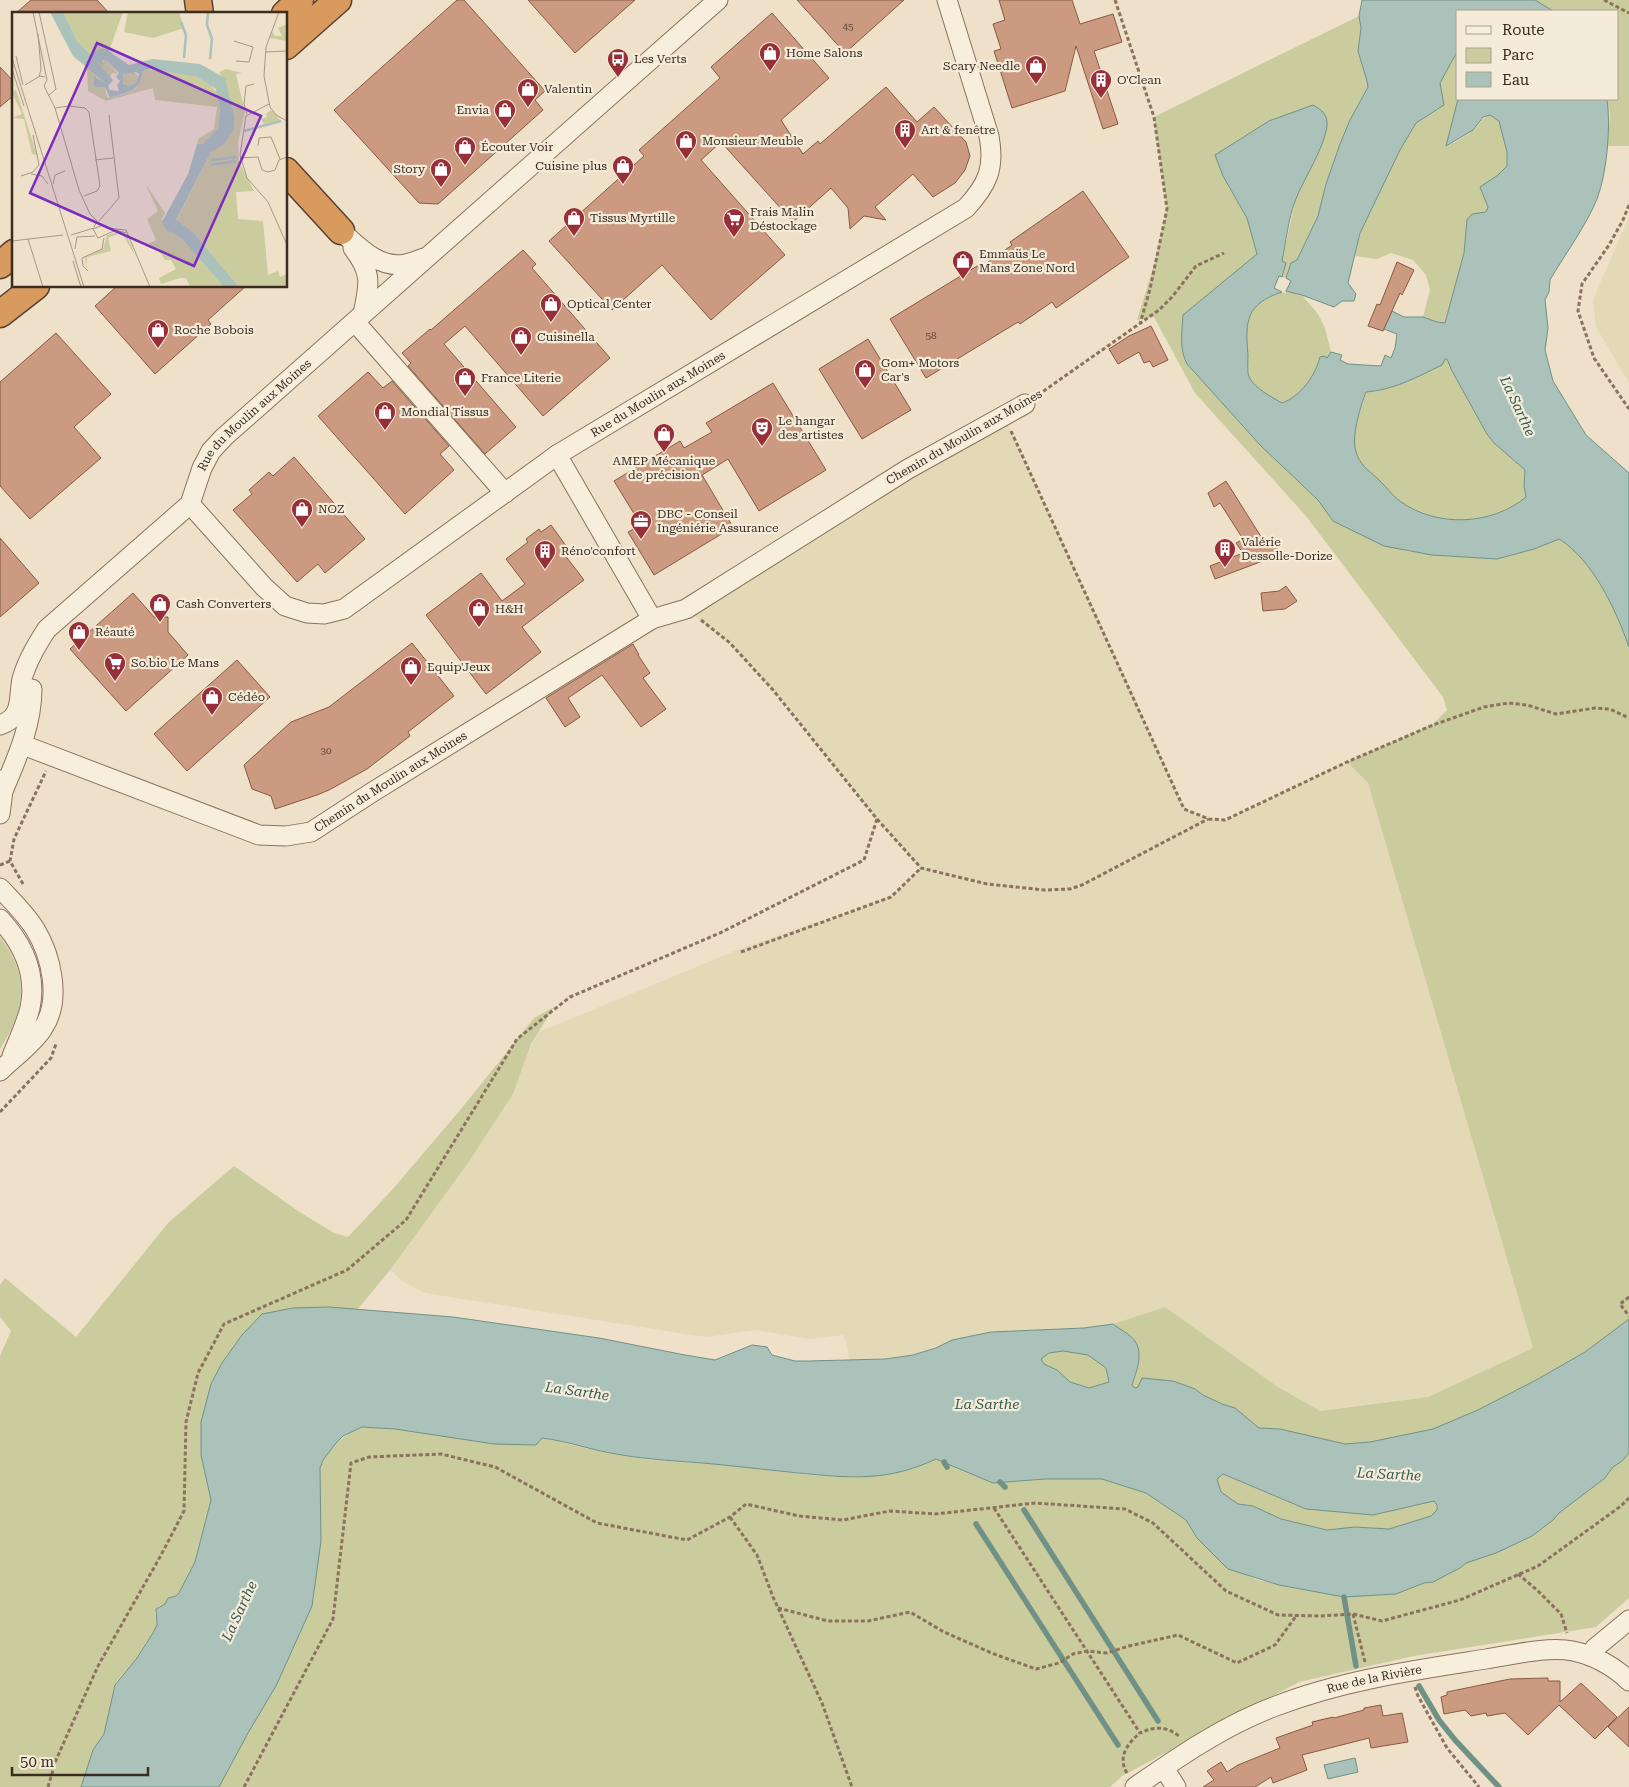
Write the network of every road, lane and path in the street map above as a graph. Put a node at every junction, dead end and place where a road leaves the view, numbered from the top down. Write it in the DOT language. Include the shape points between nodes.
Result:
graph roads {
  1 [pos="300,0"];
  2 [pos="338,0"];
  3 [pos="718,0"];
  4 [pos="947,0"];
  5 [pos="1115,0"];
  6 [pos="1604,0"];
  7 [pos="287,12"];
  8 [pos="1629,13"];
  9 [pos="288,44"];
  10 [pos="288,173"];
  11 [pos="1629,205"];
  12 [pos="341,231"];
  13 [pos="1224,253"];
  14 [pos="12,255"];
  15 [pos="428,257"];
  16 [pos="0,265"];
  17 [pos="13,288"];
  18 [pos="33,288"];
  19 [pos="0,300"];
  20 [pos="0,314"];
  21 [pos="359,318"];
  22 [pos="1140,324"];
  23 [pos="1025,404"];
  24 [pos="1629,409"];
  25 [pos="1004,414"];
  26 [pos="557,455"];
  27 [pos="505,492"];
  28 [pos="190,504"];
  29 [pos="686,609"];
  30 [pos="652,619"];
  31 [pos="31,658"];
  32 [pos="1629,718"];
  33 [pos="0,725"];
  34 [pos="23,745"];
  35 [pos="2,784"];
  36 [pos="0,814"];
  37 [pos="877,819"];
  38 [pos="1209,819"];
  39 [pos="10,861"];
  40 [pos="0,865"];
  41 [pos="922,868"];
  42 [pos="0,888"];
  43 [pos="0,920"];
  44 [pos="741,952"];
  45 [pos="5,1066"];
  46 [pos="1629,1297"];
  47 [pos="1629,1316"];
  48 [pos="1629,1498"];
  49 [pos="994,1508"];
  50 [pos="730,1518"];
  51 [pos="1517,1574"];
  52 [pos="778,1608"];
  53 [pos="1353,1614"];
  54 [pos="1297,1615"];
  55 [pos="1629,1620"];
  56 [pos="1087,1651"];
  57 [pos="1572,1651"];
  58 [pos="1590,1656"];
  59 [pos="1410,1672"];
  60 [pos="1370,1680"];
  61 [pos="1629,1681"];
  62 [pos="1140,1733"];
  63 [pos="1191,1749"];
  64 [pos="1164,1768"];
  65 [pos="48,1787"];
  66 [pos="244,1787"];
  67 [pos="852,1787"];
  68 [pos="1136,1787"];
  69 [pos="1176,1787"];
  70 [pos="1479,1787"];
  1 -- 7 [label="highway"];
  2 -- 9 [label="highway"];
  3 -- 15 [label="street, Rue du Moulin aux Moines"];
  4 -- 26 [label="street, Rue du Moulin aux Moines" via="989,136 992,154 988,175 980,192 966,208"];
  5 -- 22 [label="path" via="1154,117 1167,209"];
  6 -- 8 [label="path"];
  10 -- 12 [label="highway"];
  11 -- 24 [label="path" via="1623,220 1582,284 1578,311 1594,358"];
  12 -- 15 [label="street" via="370,257 383,262 404,265"];
  12 -- 21 [label="street" via="368,275"];
  13 -- 22 [label="path, Chemin du Moulin aux Moines" via="1196,266 1172,297"];
  14 -- 16 [label="highway"];
  15 -- 21 [label="street, Rue du Moulin aux Moines"];
  17 -- 19 [label="highway"];
  18 -- 20 [label="highway"];
  21 -- 27 [label="street"];
  21 -- 28 [label="street, Rue du Moulin aux Moines" via="211,451"];
  22 -- 23 [label="path, Chemin du Moulin aux Moines"];
  23 -- 25 [label="street, Chemin du Moulin aux Moines"];
  25 -- 29 [label="street, Chemin du Moulin aux Moines" via="908,469"];
  25 -- 38 [label="path" via="1184,809"];
  26 -- 27 [label="street, Rue du Moulin aux Moines"];
  26 -- 30 [label="street"];
  27 -- 28 [label="street, Rue du Moulin aux Moines" via="344,609 324,614 285,606"];
  28 -- 31 [label="street" via="47,629"];
  29 -- 30 [label="street, Chemin du Moulin aux Moines"];
  29 -- 37 [label="path" via="730,643 786,704"];
  30 -- 34 [label="street, Chemin du Moulin aux Moines" via="311,832 286,836 259,835"];
  31 -- 33 [label="street" via="22,678 20,703 10,720"];
  31 -- 34 [label="street" via="32,692"];
  32 -- 38 [label="path" via="1610,709 1556,714 1508,703 1484,707 1434,724 1225,820"];
  34 -- 35 [label="street"];
  35 -- 36 [label="street"];
  37 -- 41 [label="path"];
  37 -- 65 [label="path" via="864,860 720,933 570,997 517,1039 406,1220 348,1270 224,1324 198,1373 186,1422 184,1511 98,1666 56,1760"];
  38 -- 41 [label="path" via="1070,889 1045,890 987,884"];
  39 -- 40 [label="path"];
  41 -- 44 [label="path" via="892,897"];
  42 -- 45 [label="street" via="39,935 52,982 46,1024"];
  43 -- 45 [label="street" via="21,947 31,981 29,1011"];
  46 -- 47 [label="path" via="1620,1304"];
  48 -- 51 [label="path" via="1538,1566"];
  49 -- 50 [label="path" via="935,1514 890,1511 843,1520 799,1516 746,1504"];
  49 -- 54 [label="path" via="1035,1503 1125,1508 1153,1523 1226,1592 1278,1615"];
  49 -- 56 [label="path"];
  50 -- 52 [label="path" via="758,1556"];
  50 -- 66 [label="path" via="687,1540 597,1523 495,1467 441,1454 369,1457 351,1463 333,1619"];
  51 -- 53 [label="path" via="1460,1600 1382,1621"];
  51 -- 57 [label="path" via="1561,1614"];
  52 -- 56 [label="path" via="828,1621 868,1621 910,1612 944,1632 1036,1669"];
  52 -- 67 [label="path" via="822,1703"];
  53 -- 54 [label="path"];
  53 -- 60 [label="path"];
  54 -- 56 [label="path" via="1275,1644 1237,1662 1178,1635 1106,1653"];
  55 -- 58 [label="street"];
  56 -- 62 [label="path"];
  57 -- 58 [label="street, Rue de la Rivière"];
  57 -- 59 [label="street, Rue de la Rivière" via="1539,1651"];
  58 -- 61 [label="street, Rue de la Rivière" via="1618,1670"];
  59 -- 60 [label="street, Rue de la Rivière"];
  59 -- 70 [label="path" via="1418,1696 1447,1748"];
  60 -- 63 [label="street, Rue de la Rivière" via="1276,1706"];
  62 -- 63 [label="path" via="1158,1727 1172,1730"];
  62 -- 68 [label="path" via="1126,1748 1123,1764"];
  63 -- 64 [label="street, Rue de la Rivière"];
  64 -- 68 [label="street, Rue de la Rivière"];
  64 -- 69 [label="street"];
}
